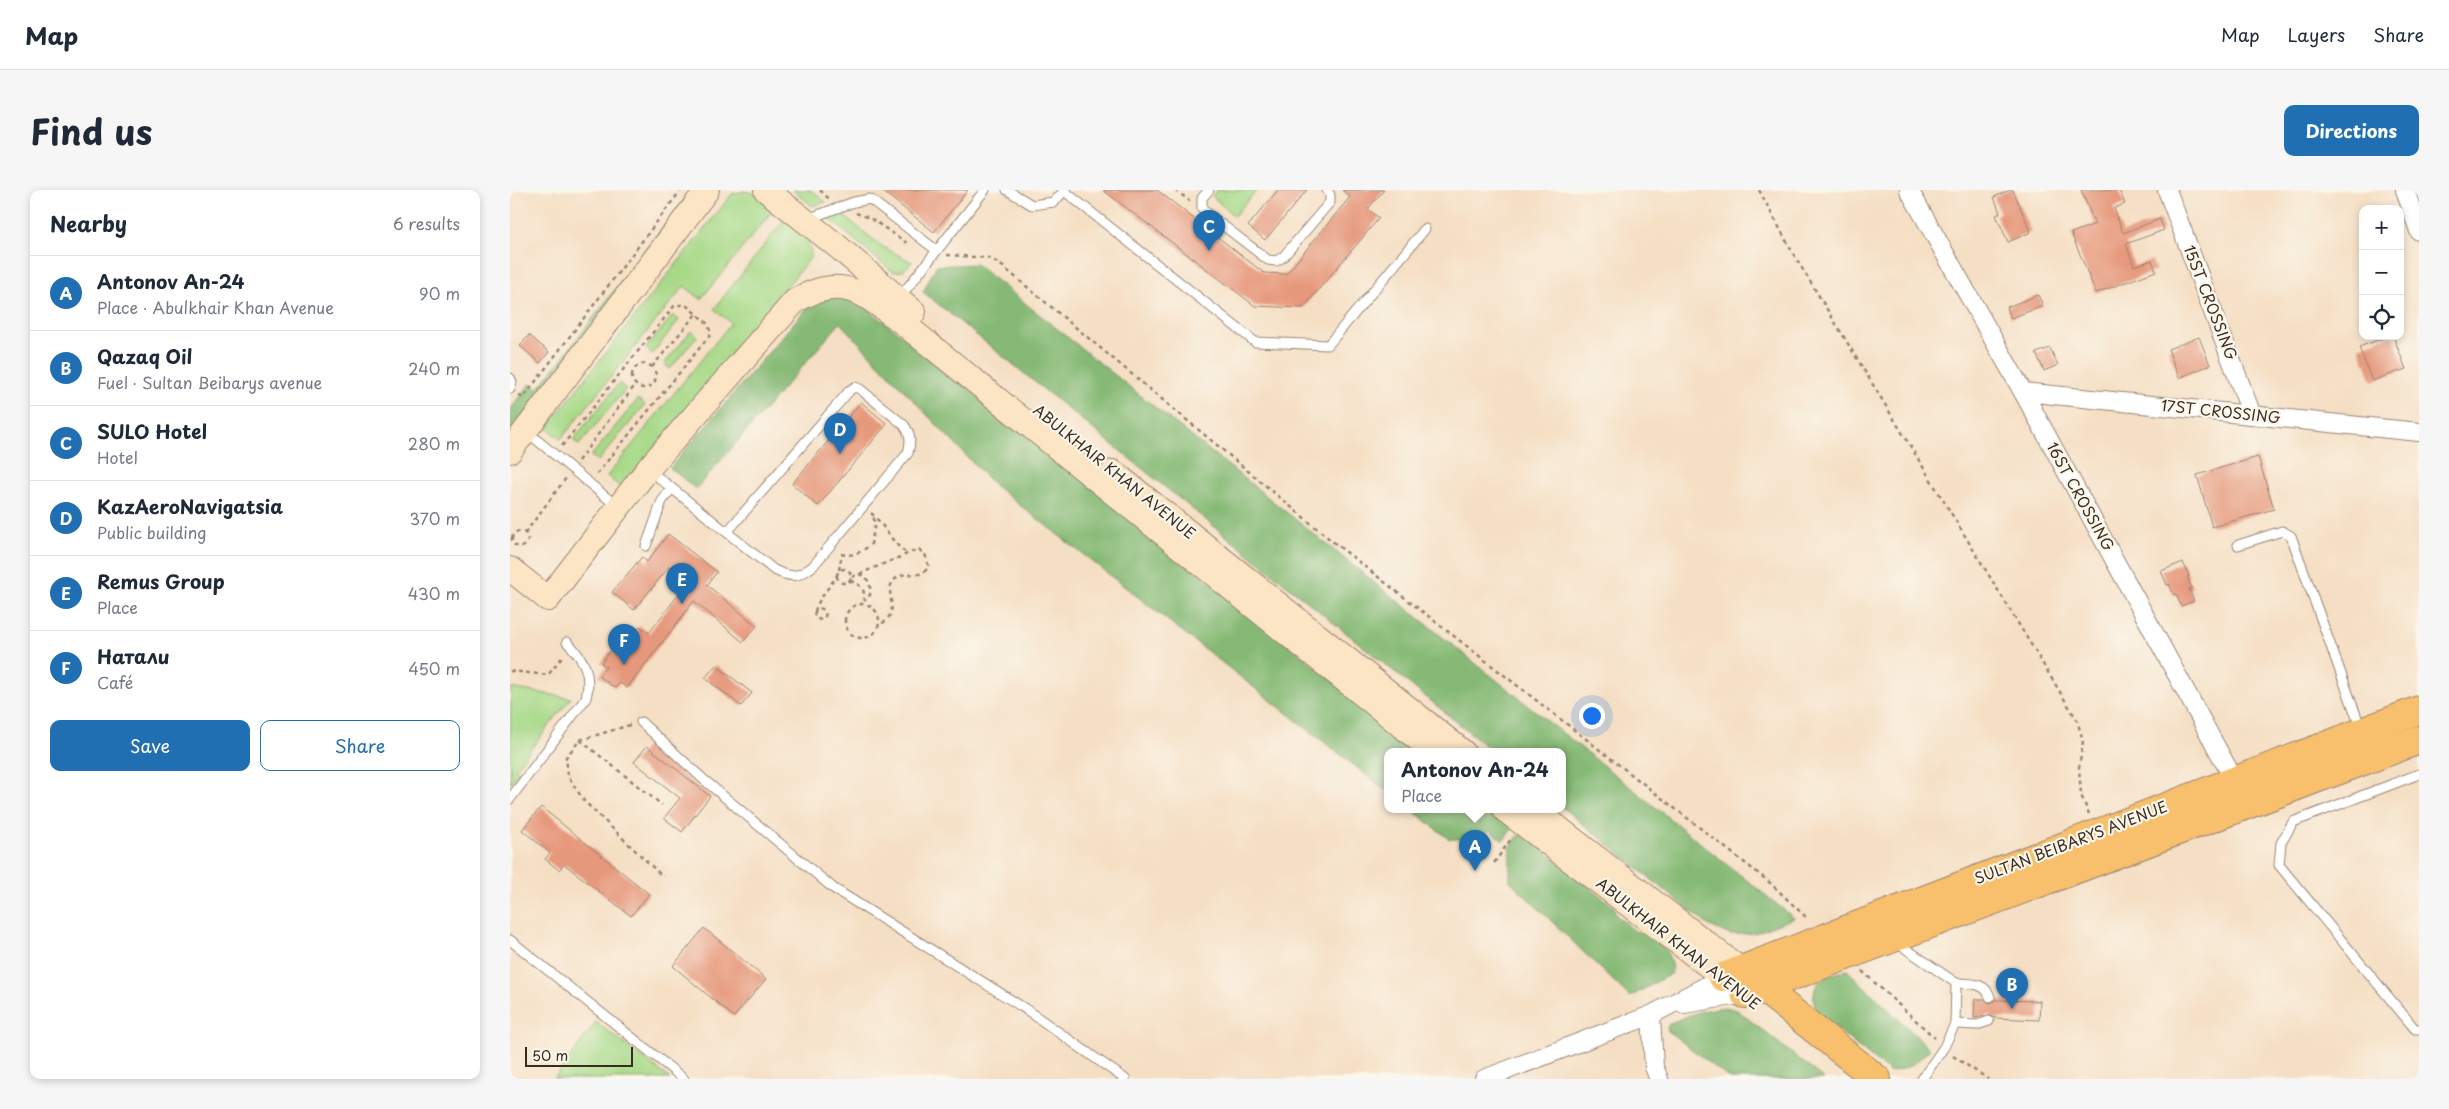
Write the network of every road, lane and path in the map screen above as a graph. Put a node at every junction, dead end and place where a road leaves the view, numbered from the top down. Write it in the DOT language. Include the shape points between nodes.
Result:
graph roads {
  1 [pos="681,190"];
  2 [pos="707,190"];
  3 [pos="766,190"];
  4 [pos="820,190"];
  5 [pos="985,190"];
  6 [pos="1008,190"];
  7 [pos="1175,190"];
  8 [pos="1209,190"];
  9 [pos="1327,190"];
  10 [pos="1759,190"];
  11 [pos="1909,190"];
  12 [pos="2167,190"];
  13 [pos="2404,190"];
  14 [pos="1063,191"];
  15 [pos="838,207"];
  16 [pos="1202,208"];
  17 [pos="803,220"];
  18 [pos="1425,228"];
  19 [pos="2419,230"];
  20 [pos="934,252"];
  21 [pos="898,299"];
  22 [pos="696,314"];
  23 [pos="652,367"];
  24 [pos="510,378"];
  25 [pos="636,384"];
  26 [pos="510,388"];
  27 [pos="2023,392"];
  28 [pos="2252,415"];
  29 [pos="526,431"];
  30 [pos="2419,432"];
  31 [pos="510,451"];
  32 [pos="554,455"];
  33 [pos="572,469"];
  34 [pos="648,469"];
  35 [pos="590,483"];
  36 [pos="672,488"];
  37 [pos="618,507"];
  38 [pos="864,507"];
  39 [pos="872,514"];
  40 [pos="525,532"];
  41 [pos="727,532"];
  42 [pos="834,542"];
  43 [pos="514,545"];
  44 [pos="2238,545"];
  45 [pos="646,546"];
  46 [pos="510,551"];
  47 [pos="841,554"];
  48 [pos="908,554"];
  49 [pos="510,569"];
  50 [pos="838,573"];
  51 [pos="859,574"];
  52 [pos="852,576"];
  53 [pos="850,581"];
  54 [pos="863,602"];
  55 [pos="815,611"];
  56 [pos="879,625"];
  57 [pos="569,644"];
  58 [pos="510,672"];
  59 [pos="2419,710"];
  60 [pos="641,722"];
  61 [pos="2362,731"];
  62 [pos="580,740"];
  63 [pos="2419,740"];
  64 [pos="1429,748"];
  65 [pos="1458,748"];
  66 [pos="2419,774"];
  67 [pos="2234,779"];
  68 [pos="510,799"];
  69 [pos="662,805"];
  70 [pos="2246,806"];
  71 [pos="1521,814"];
  72 [pos="2097,834"];
  73 [pos="1494,863"];
  74 [pos="664,877"];
  75 [pos="1807,918"];
  76 [pos="1891,938"];
  77 [pos="510,940"];
  78 [pos="1846,956"];
  79 [pos="1743,982"];
  80 [pos="1956,983"];
  81 [pos="1990,996"];
  82 [pos="1671,1006"];
  83 [pos="1651,1015"];
  84 [pos="1989,1020"];
  85 [pos="1955,1024"];
  86 [pos="2418,1031"];
  87 [pos="1938,1041"];
  88 [pos="1953,1056"];
  89 [pos="684,1079"];
  90 [pos="1125,1079"];
  91 [pos="1484,1079"];
  92 [pos="1659,1079"];
  93 [pos="1850,1079"];
  94 [pos="1877,1079"];
  95 [pos="1922,1079"];
  96 [pos="1988,1079"];
  1 -- 26 [label="path" via="523,398"];
  2 -- 29 [label="street"];
  3 -- 17 [label="street, ABULKHAIR KHAN AVENUE"];
  4 -- 15 [label="path"];
  5 -- 20 [label="lane"];
  6 -- 14 [label="lane" via="1032,205 1054,202"];
  7 -- 16 [label="path"];
  8 -- 16 [label="lane" via="1202,198"];
  9 -- 16 [label="lane" via="1330,202 1276,261 1268,260"];
  10 -- 72 [label="path" via="1794,255 2077,720 2083,742 2079,768 2082,796"];
  11 -- 27 [label="street, 16ST CROSSING"];
  12 -- 28 [label="street, 15ST CROSSING"];
  13 -- 19 [label="street"];
  14 -- 18 [label="lane" via="1255,342 1328,344"];
  15 -- 17 [label="lane"];
  15 -- 20 [label="path" via="870,218 904,242"];
  15 -- 20 [label="lane" via="870,199"];
  17 -- 21 [label="street, ABULKHAIR KHAN AVENUE"];
  20 -- 21 [label="lane"];
  20 -- 75 [label="path" via="990,258 1002,266 1332,541 1768,881"];
  21 -- 65 [label="street, ABULKHAIR KHAN AVENUE"];
  22 -- 23 [label="path"];
  22 -- 32 [label="path" via="686,304 675,305"];
  22 -- 35 [label="path" via="708,324 711,334"];
  23 -- 25 [label="path" via="645,364 635,368 632,376"];
  23 -- 25 [label="path" via="656,374 652,384 645,387"];
  24 -- 26 [label="lane"];
  25 -- 33 [label="path"];
  27 -- 28 [label="street, 17ST CROSSING"];
  27 -- 67 [label="street, 16ST CROSSING"];
  28 -- 30 [label="street, 17ST CROSSING"];
  29 -- 31 [label="street"];
  29 -- 32 [label="lane"];
  32 -- 33 [label="lane"];
  33 -- 35 [label="lane"];
  33 -- 40 [label="path"];
  34 -- 36 [label="lane"];
  34 -- 37 [label="street"];
  34 -- 64 [label="street, ABULKHAIR KHAN AVENUE" via="795,301 814,290 845,288 866,295"];
  35 -- 37 [label="lane"];
  36 -- 41 [label="lane"];
  36 -- 45 [label="lane" via="662,501"];
  37 -- 49 [label="street" via="548,599"];
  38 -- 39 [label="path"];
  38 -- 41 [label="lane" via="908,453 910,443 904,425 855,387"];
  38 -- 42 [label="lane"];
  39 -- 47 [label="path" via="875,524 871,544 849,556"];
  39 -- 48 [label="path"];
  40 -- 43 [label="path" via="512,534"];
  40 -- 43 [label="path" via="528,537 526,544"];
  41 -- 42 [label="lane" via="774,570 797,577"];
  42 -- 47 [label="path"];
  43 -- 46 [label="path"];
  44 -- 61 [label="lane" via="2282,531 2291,536"];
  47 -- 50 [label="path"];
  48 -- 51 [label="path"];
  48 -- 56 [label="path" via="919,550 925,554 929,567 917,575 900,576 893,583 889,589 894,609 890,617"];
  50 -- 52 [label="path" via="847,569"];
  50 -- 53 [label="path" via="841,582"];
  50 -- 55 [label="path"];
  51 -- 52 [label="path"];
  51 -- 54 [label="path" via="871,587 870,595"];
  52 -- 53 [label="path"];
  53 -- 54 [label="path" via="862,588"];
  54 -- 56 [label="path" via="876,610"];
  54 -- 56 [label="path" via="847,612 847,630 862,639 873,635"];
  55 -- 55 [label="path" via="816,619 825,617 821,608"];
  57 -- 58 [label="path" via="548,675"];
  57 -- 68 [label="lane" via="585,663 589,687 586,698"];
  59 -- 61 [label="main road, SULTAN BEIBARYS AVENUE"];
  60 -- 62 [label="path"];
  60 -- 90 [label="lane" via="833,888 1027,1010"];
  61 -- 67 [label="main road, SULTAN BEIBARYS AVENUE"];
  62 -- 69 [label="path"];
  62 -- 74 [label="path" via="566,757 568,776 584,801"];
  63 -- 70 [label="main road, SULTAN BEIBARYS AVENUE"];
  66 -- 86 [label="lane" via="2293,822 2281,843 2279,865"];
  67 -- 70 [label="street, 16ST CROSSING"];
  67 -- 72 [label="main road, SULTAN BEIBARYS AVENUE"];
  70 -- 76 [label="main road, SULTAN BEIBARYS AVENUE"];
  71 -- 73 [label="path"];
  71 -- 79 [label="street, ABULKHAIR KHAN AVENUE"];
  72 -- 79 [label="main road, SULTAN BEIBARYS AVENUE"];
  76 -- 78 [label="main road, SULTAN BEIBARYS AVENUE"];
  76 -- 80 [label="lane"];
  77 -- 89 [label="lane"];
  78 -- 79 [label="main road, SULTAN BEIBARYS AVENUE"];
  78 -- 87 [label="path"];
  79 -- 82 [label="street"];
  79 -- 82 [label="street"];
  79 -- 93 [label="main road, ABULKHAIR KHAN AVENUE"];
  79 -- 94 [label="main road, ABULKHAIR KHAN AVENUE"];
  80 -- 81 [label="lane" via="1981,985"];
  80 -- 85 [label="lane"];
  82 -- 83 [label="street"];
  83 -- 91 [label="street"];
  83 -- 92 [label="street" via="1654,1067"];
  84 -- 85 [label="lane" via="1977,1025"];
  85 -- 95 [label="lane"];
  88 -- 96 [label="path"];
}
